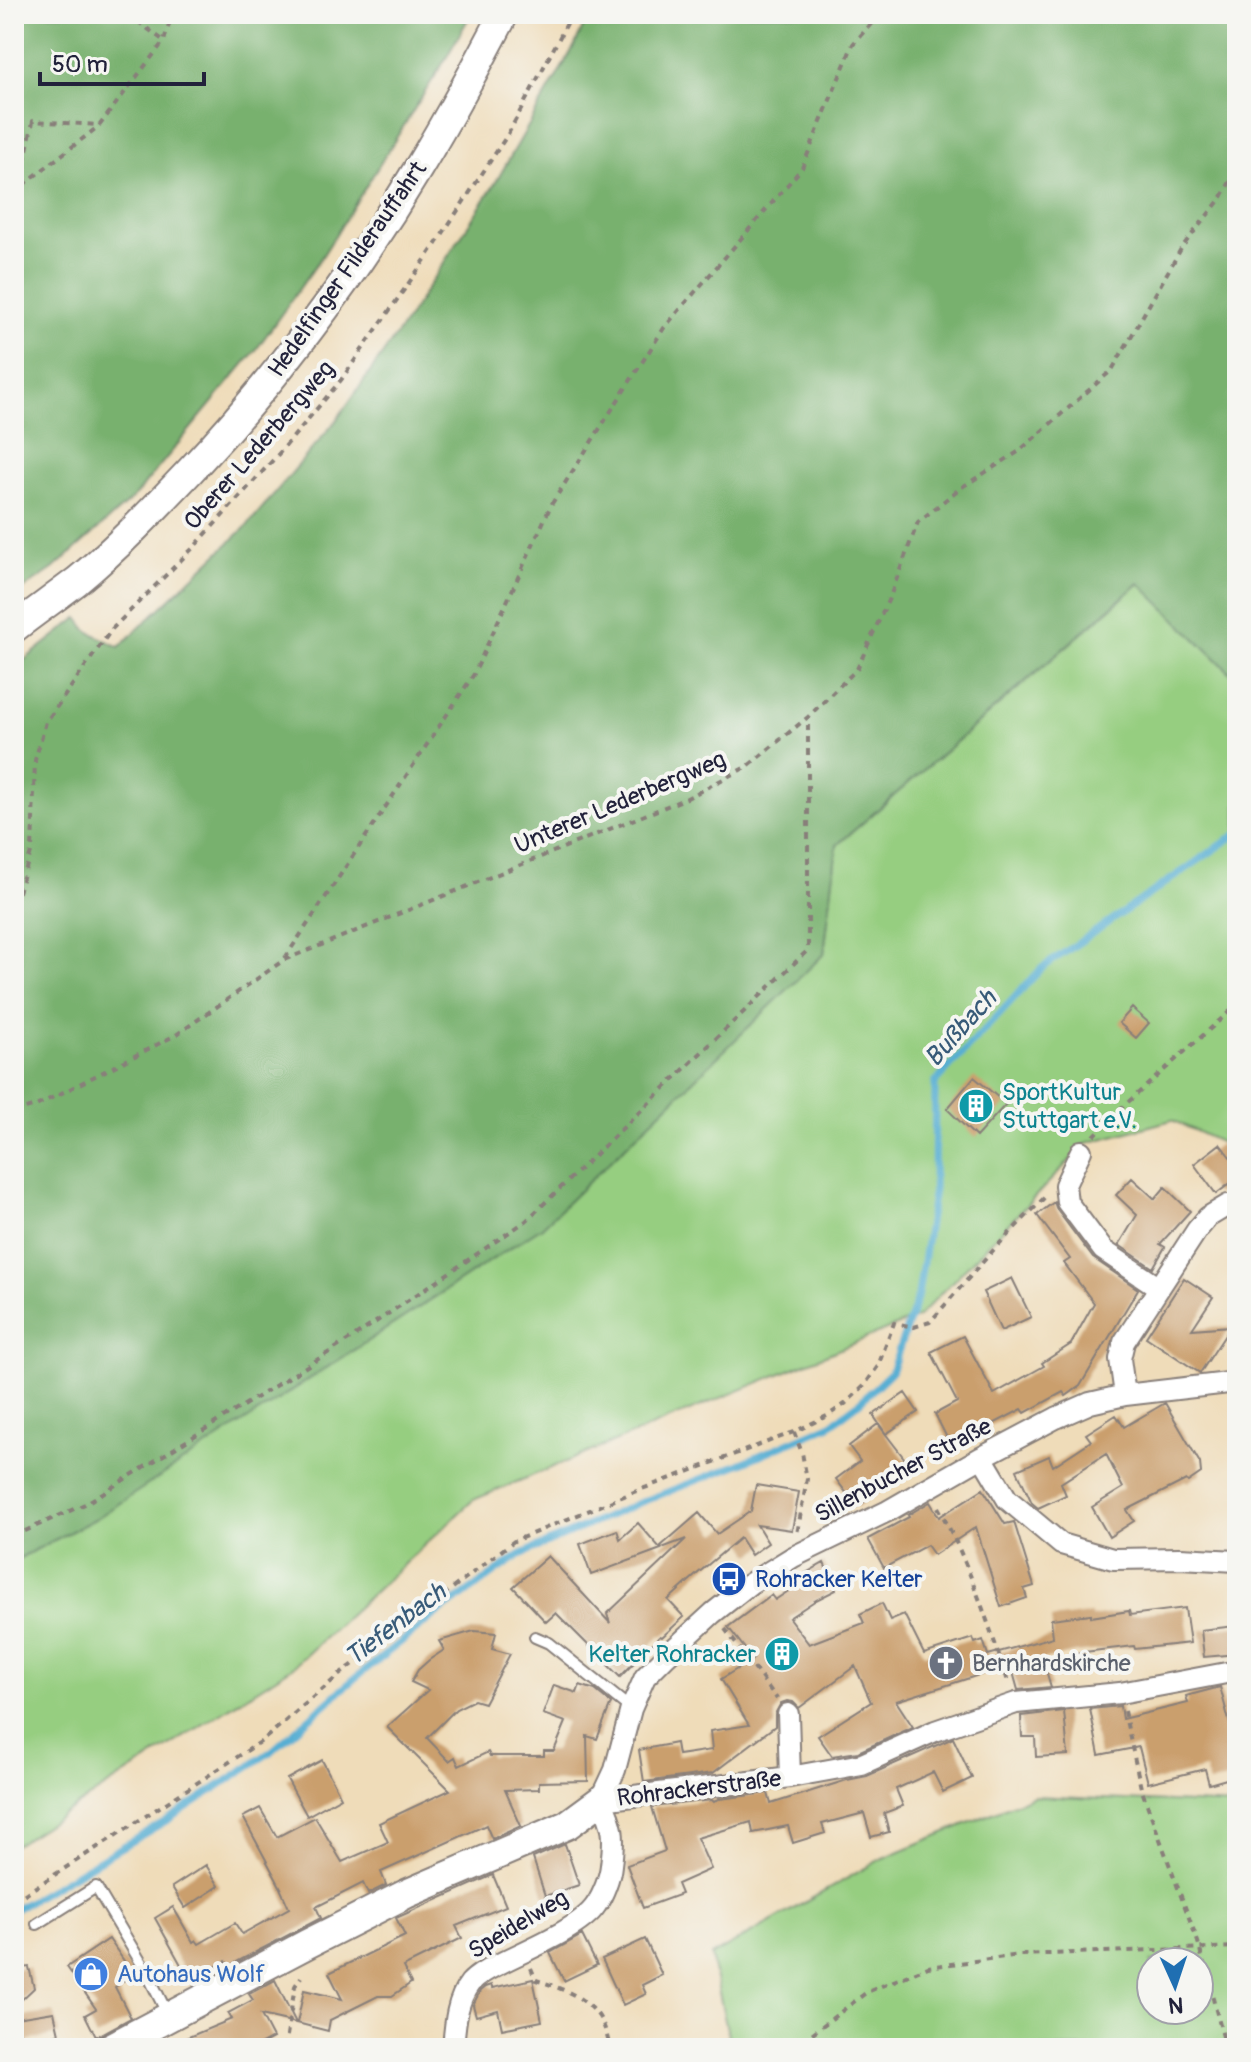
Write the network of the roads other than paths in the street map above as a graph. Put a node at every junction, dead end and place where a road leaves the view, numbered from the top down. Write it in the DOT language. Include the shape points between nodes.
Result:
graph roads {
  1 [pos="504,14"];
  2 [pos="14,628"];
  3 [pos="1081,1151"];
  4 [pos="1228,1205"];
  5 [pos="1158,1287"];
  6 [pos="1237,1382"];
  7 [pos="1125,1395"];
  8 [pos="982,1457"];
  9 [pos="1237,1561"];
  10 [pos="535,1637"];
  11 [pos="1237,1671"];
  12 [pos="631,1709"];
  13 [pos="788,1714"];
  14 [pos="790,1777"];
  15 [pos="601,1800"];
  16 [pos="37,1924"];
  17 [pos="170,2017"];
  18 [pos="110,2048"];
  19 [pos="453,2048"];
  1 -- 2 [label="main road, Hedelfinger Filderauffahrt" via="363,255 272,377 155,508 78,579"];
  3 -- 5 [label="street" via="1065,1185 1067,1202 1103,1250"];
  4 -- 5 [label="street" via="1208,1217"];
  5 -- 7 [label="street" via="1124,1342 1120,1359"];
  6 -- 7 [label="street, Sillenbucher Straße"];
  7 -- 8 [label="street, Sillenbucher Straße" via="1090,1403"];
  8 -- 9 [label="street" via="1007,1499 1061,1544 1113,1559"];
  8 -- 12 [label="street, Sillenbucher Straße" via="751,1583 645,1677"];
  10 -- 12 [label="lane"];
  11 -- 14 [label="street, Rohrackerstraße" via="1120,1693 1016,1703 862,1764"];
  12 -- 15 [label="street, Sillenbucher Straße"];
  13 -- 14 [label="street"];
  14 -- 15 [label="street, Rohrackerstraße"];
  15 -- 17 [label="main road, Rohrackerstraße" via="567,1825 406,1894"];
  15 -- 19 [label="street, Speidelweg" via="612,1821 614,1844 610,1873 596,1906 577,1923 471,1982 455,2020"];
  16 -- 17 [label="lane" via="96,1887"];
  17 -- 18 [label="main road, Rohrackerstraße"];
}
